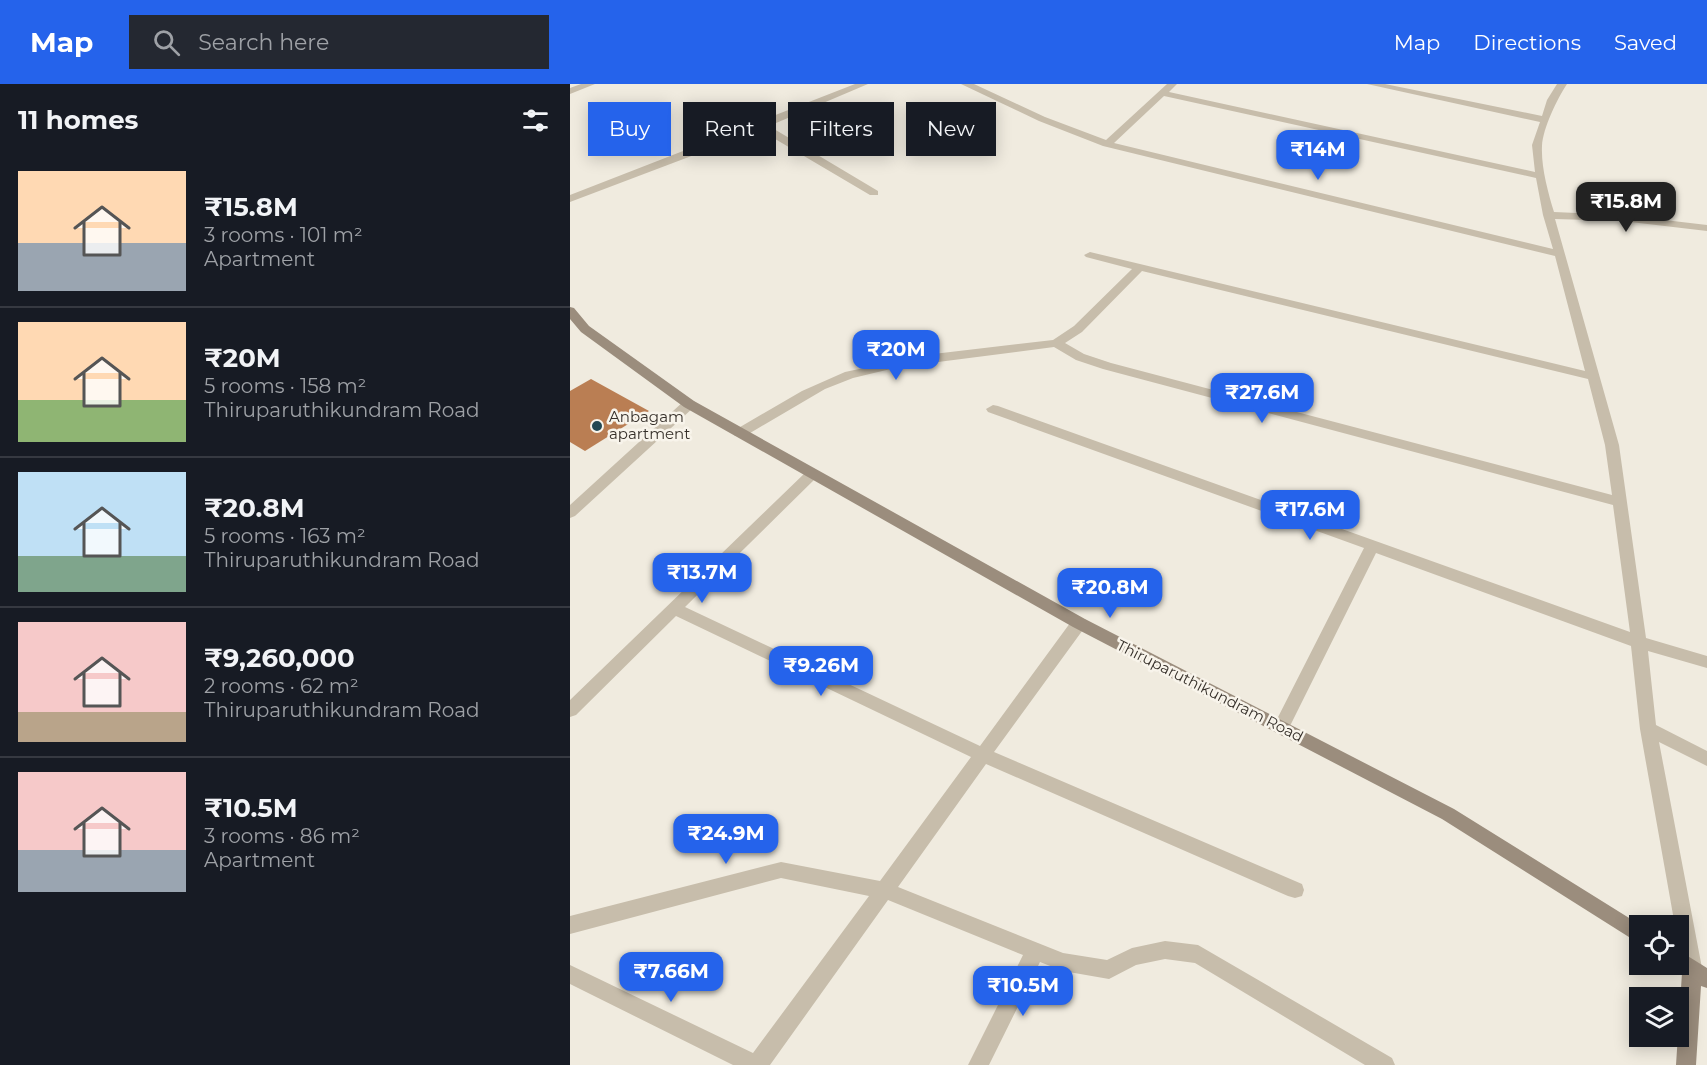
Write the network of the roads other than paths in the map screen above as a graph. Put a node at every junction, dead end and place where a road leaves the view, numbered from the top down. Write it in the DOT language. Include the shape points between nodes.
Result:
graph roads {
  1 [pos="590,84"];
  2 [pos="863,84"];
  3 [pos="966,84"];
  4 [pos="1172,84"];
  5 [pos="1372,84"];
  6 [pos="1562,84"];
  7 [pos="570,92"];
  8 [pos="1163,93"];
  9 [pos="776,120"];
  10 [pos="1546,120"];
  11 [pos="776,135"];
  12 [pos="1107,144"];
  13 [pos="683,156"];
  14 [pos="1541,176"];
  15 [pos="874,193"];
  16 [pos="570,199"];
  17 [pos="1548,215"];
  18 [pos="1707,228"];
  19 [pos="1559,254"];
  20 [pos="1090,255"];
  21 [pos="1139,268"];
  22 [pos="570,310"];
  23 [pos="1056,343"];
  24 [pos="1594,377"];
  25 [pos="689,404"];
  26 [pos="993,410"];
  27 [pos="740,433"];
  28 [pos="812,474"];
  29 [pos="1620,502"];
  30 [pos="570,513"];
  31 [pos="1372,546"];
  32 [pos="674,608"];
  33 [pos="1079,623"];
  34 [pos="1639,642"];
  35 [pos="1707,662"];
  36 [pos="570,710"];
  37 [pos="1281,728"];
  38 [pos="1648,729"];
  39 [pos="983,755"];
  40 [pos="1707,759"];
  41 [pos="884,890"];
  42 [pos="1295,890"];
  43 [pos="570,925"];
  44 [pos="1629,928"];
  45 [pos="1035,952"];
  46 [pos="1693,969"];
  47 [pos="570,975"];
  48 [pos="756,1065"];
  49 [pos="978,1065"];
  50 [pos="1385,1065"];
  51 [pos="1686,1065"];
  1 -- 7 [label="street"];
  2 -- 9 [label="street"];
  3 -- 12 [label="street"];
  4 -- 8 [label="street"];
  5 -- 10 [label="street"];
  6 -- 10 [label="street"];
  8 -- 12 [label="street"];
  8 -- 14 [label="street"];
  10 -- 14 [label="street" via="1537,145"];
  11 -- 15 [label="street"];
  12 -- 19 [label="street"];
  13 -- 16 [label="street"];
  14 -- 17 [label="street"];
  17 -- 18 [label="street" via="1622,218"];
  17 -- 19 [label="street"];
  19 -- 24 [label="street"];
  20 -- 21 [label="street"];
  21 -- 23 [label="street" via="1078,329"];
  21 -- 24 [label="street"];
  22 -- 25 [label="street, Thiruparuthikundram Road" via="585,329"];
  23 -- 27 [label="street" via="848,375 811,391"];
  23 -- 29 [label="street" via="1107,366"];
  24 -- 29 [label="street" via="1612,445"];
  25 -- 27 [label="street, Thiruparuthikundram Road"];
  25 -- 30 [label="street"];
  26 -- 31 [label="street"];
  27 -- 28 [label="street, Thiruparuthikundram Road"];
  28 -- 32 [label="street"];
  28 -- 33 [label="street, Thiruparuthikundram Road"];
  29 -- 34 [label="street"];
  31 -- 34 [label="street"];
  31 -- 37 [label="street"];
  32 -- 36 [label="street"];
  32 -- 39 [label="street"];
  33 -- 37 [label="street, Thiruparuthikundram Road"];
  33 -- 39 [label="street"];
  34 -- 35 [label="street"];
  34 -- 38 [label="street"];
  37 -- 44 [label="street, Thiruparuthikundram Road" via="1448,814"];
  38 -- 40 [label="street"];
  38 -- 46 [label="street"];
  39 -- 41 [label="street"];
  39 -- 42 [label="street"];
  41 -- 43 [label="street" via="781,870"];
  41 -- 45 [label="street"];
  41 -- 48 [label="street"];
  45 -- 49 [label="street"];
  45 -- 50 [label="street" via="1063,962 1109,970 1132,957 1165,950 1198,954"];
  46 -- 51 [label="street"];
  47 -- 48 [label="street"];
}
